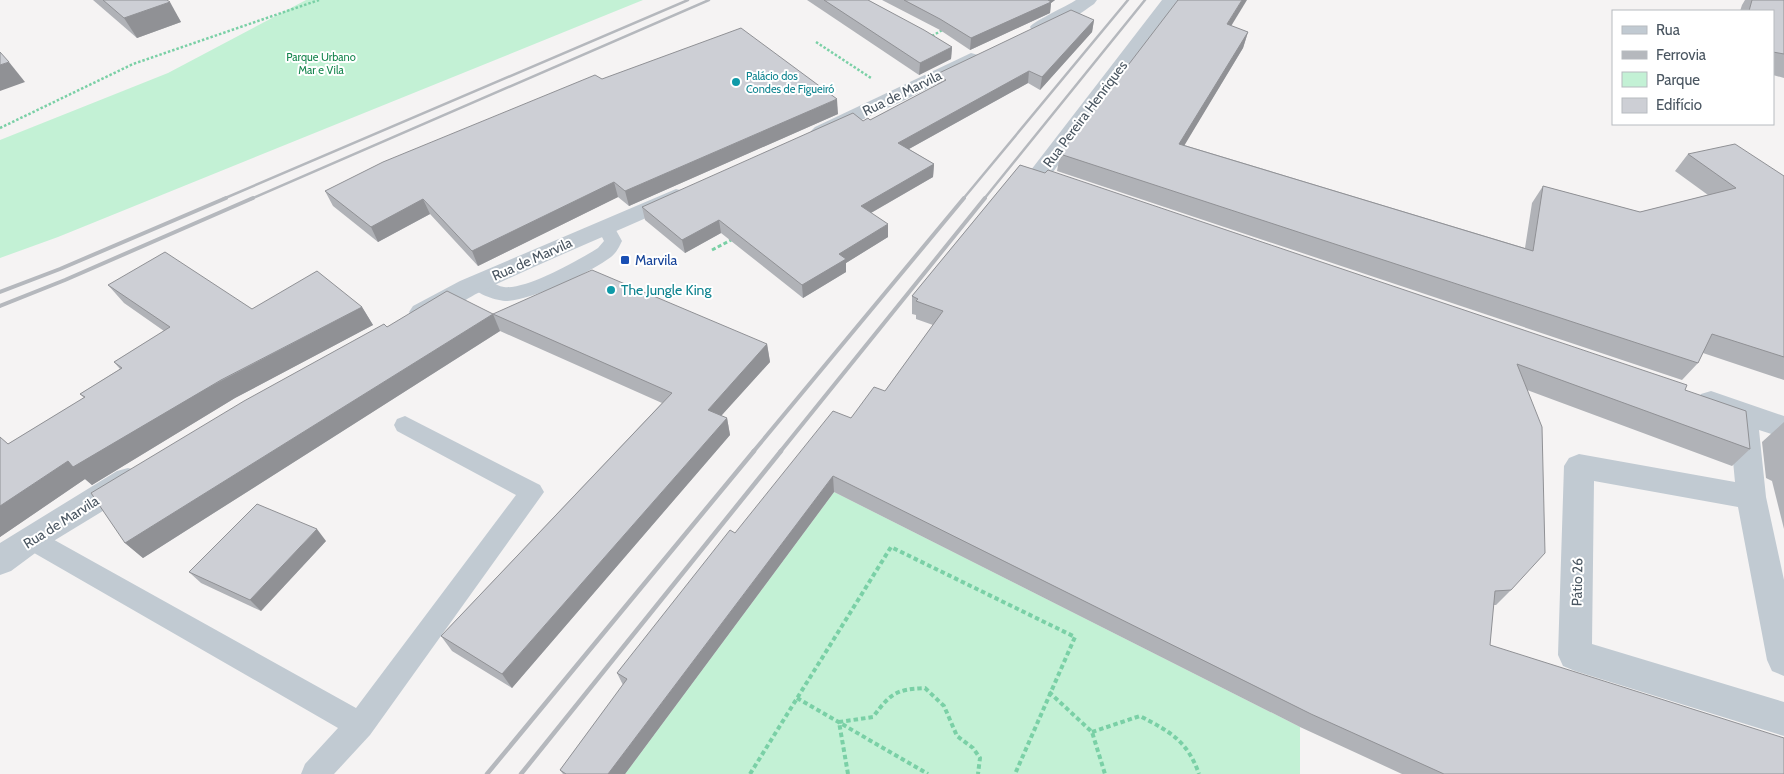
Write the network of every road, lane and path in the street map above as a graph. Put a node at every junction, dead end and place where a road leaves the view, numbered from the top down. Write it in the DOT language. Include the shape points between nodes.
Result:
graph roads {
  1 [pos="319,0"];
  2 [pos="1088,0"];
  3 [pos="1171,0"];
  4 [pos="940,32"];
  5 [pos="1020,36"];
  6 [pos="816,42"];
  7 [pos="898,96"];
  8 [pos="0,128"];
  9 [pos="802,140"];
  10 [pos="695,188"];
  11 [pos="1095,194"];
  12 [pos="737,237"];
  13 [pos="712,250"];
  14 [pos="400,324"];
  15 [pos="1686,393"];
  16 [pos="1743,412"];
  17 [pos="405,425"];
  18 [pos="1784,427"];
  19 [pos="147,469"];
  20 [pos="1751,497"];
  21 [pos="31,539"];
  22 [pos="0,561"];
  23 [pos="1784,660"];
  24 [pos="1050,692"];
  25 [pos="797,698"];
  26 [pos="1784,719"];
  27 [pos="839,722"];
  28 [pos="360,724"];
  29 [pos="1092,732"];
  30 [pos="315,774"];
  31 [pos="750,774"];
  32 [pos="848,774"];
  33 [pos="928,774"];
  34 [pos="978,774"];
  35 [pos="1015,774"];
  36 [pos="1105,774"];
  37 [pos="1199,774"];
  1 -- 8 [label="path" via="133,64"];
  2 -- 5 [label="street"];
  3 -- 11 [label="street, Rua Pereira Henriques" via="1039,175"];
  4 -- 7 [label="street, Rua de Marvila" via="977,56"];
  6 -- 7 [label="path"];
  7 -- 9 [label="street, Rua de Marvila"];
  10 -- 14 [label="street, Rua de Marvila" via="478,283"];
  12 -- 13 [label="path"];
  15 -- 16 [label="street"];
  16 -- 18 [label="street"];
  16 -- 20 [label="street"];
  17 -- 28 [label="lane" via="532,492"];
  19 -- 21 [label="street, Rua de Marvila"];
  20 -- 23 [label="street"];
  20 -- 26 [label="street, Pátio 26" via="1578,466 1576,655"];
  21 -- 22 [label="street, Rua de Marvila"];
  21 -- 28 [label="lane"];
  24 -- 25 [label="path" via="1074,637 891,547"];
  24 -- 29 [label="path"];
  24 -- 35 [label="path"];
  25 -- 27 [label="path"];
  25 -- 31 [label="path"];
  27 -- 32 [label="path"];
  27 -- 33 [label="path"];
  27 -- 34 [label="path" via="873,717 885,701 904,689 925,688 944,706 957,736 980,758"];
  28 -- 30 [label="lane"];
  29 -- 36 [label="path"];
  29 -- 37 [label="path" via="1140,716 1176,735 1195,760"];
}
